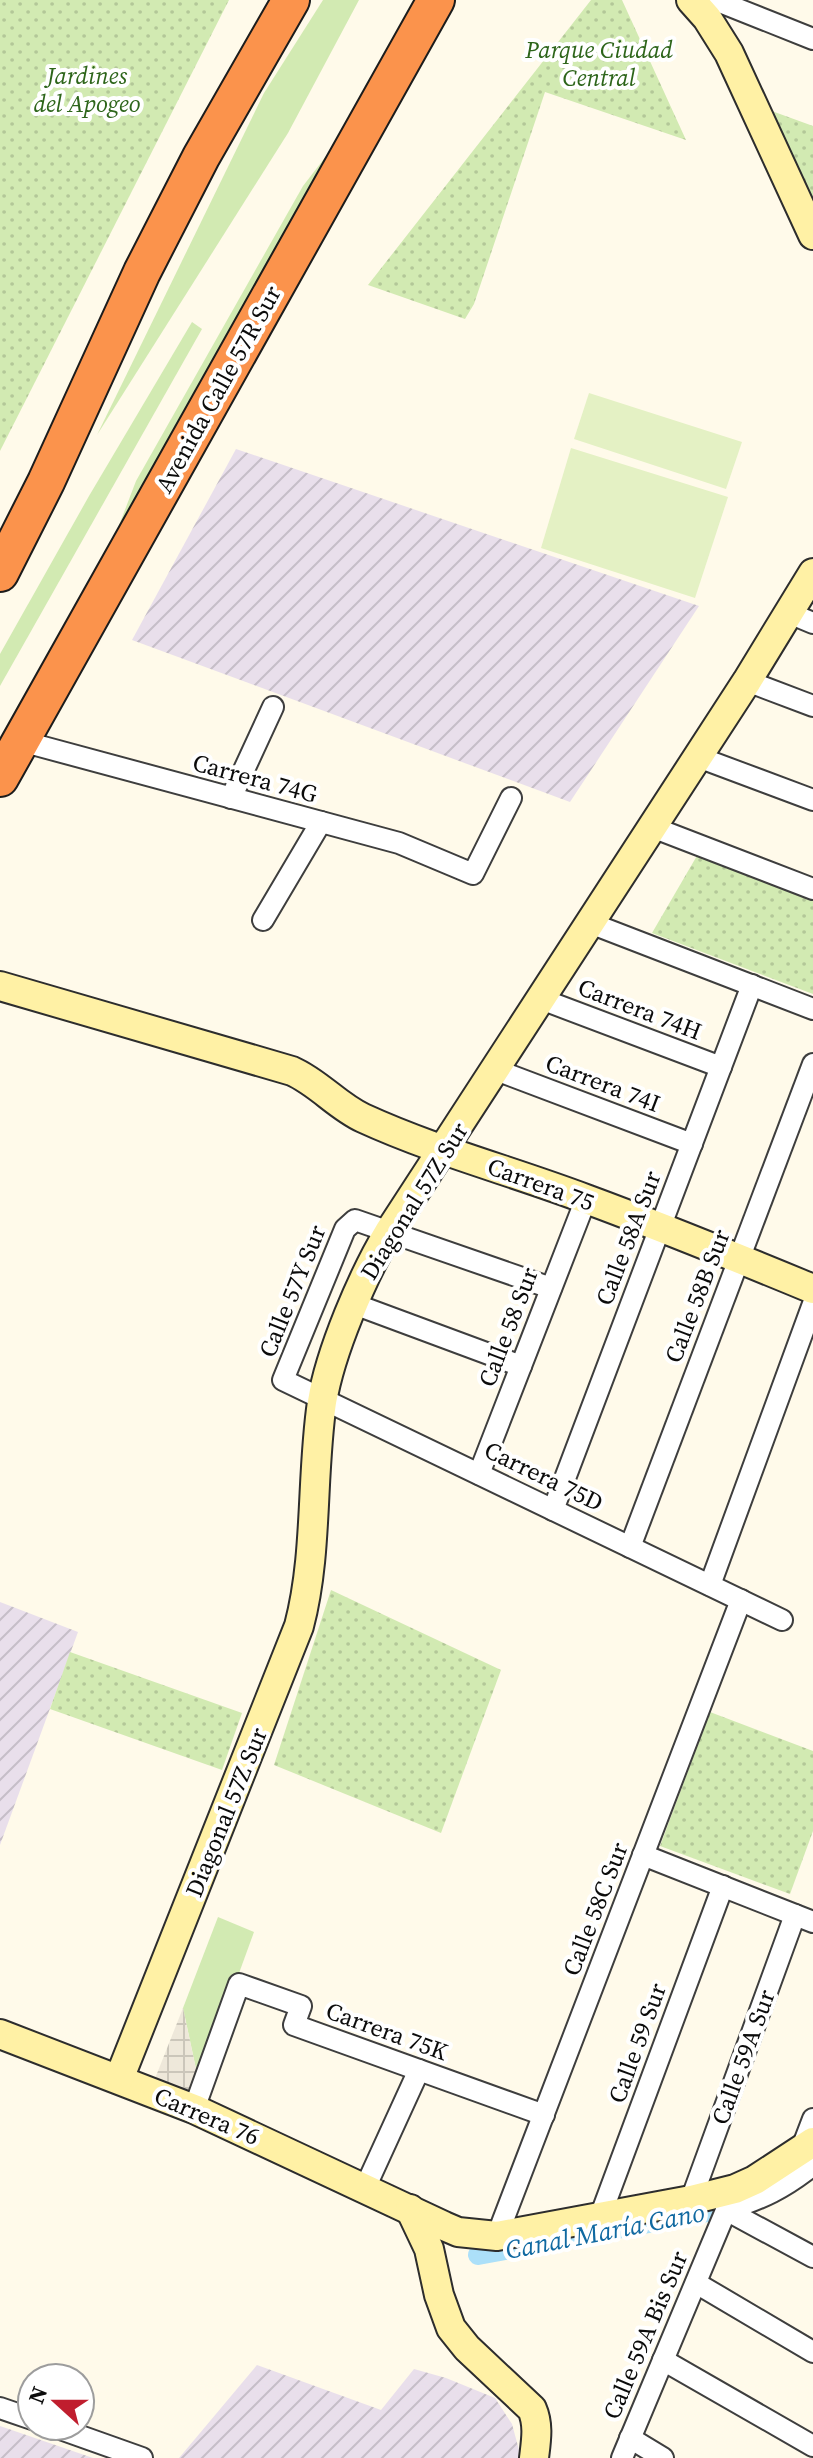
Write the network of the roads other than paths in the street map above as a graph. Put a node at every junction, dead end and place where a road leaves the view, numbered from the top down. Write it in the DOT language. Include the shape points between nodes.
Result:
graph roads {
  1 [pos="291,0"];
  2 [pos="436,0"];
  3 [pos="691,0"];
  4 [pos="715,0"];
  5 [pos="813,39"];
  6 [pos="813,235"];
  7 [pos="0,573"];
  8 [pos="813,573"];
  9 [pos="801,618"];
  10 [pos="747,681"];
  11 [pos="813,706"];
  12 [pos="273,707"];
  13 [pos="21,741"];
  14 [pos="698,757"];
  15 [pos="0,778"];
  16 [pos="231,798"];
  17 [pos="511,798"];
  18 [pos="813,800"];
  19 [pos="321,822"];
  20 [pos="652,827"];
  21 [pos="813,889"];
  22 [pos="263,920"];
  23 [pos="590,923"];
  24 [pos="752,985"];
  25 [pos="0,986"];
  26 [pos="541,999"];
  27 [pos="813,1009"];
  28 [pos="813,1064"];
  29 [pos="721,1067"];
  30 [pos="496,1070"];
  31 [pos="692,1144"];
  32 [pos="444,1150"];
  33 [pos="586,1199"];
  34 [pos="660,1228"];
  35 [pos="389,1232"];
  36 [pos="739,1259"];
  37 [pos="551,1288"];
  38 [pos="813,1289"];
  39 [pos="354,1304"];
  40 [pos="813,1304"];
  41 [pos="521,1366"];
  42 [pos="283,1380"];
  43 [pos="323,1399"];
  44 [pos="479,1474"];
  45 [pos="553,1510"];
  46 [pos="630,1547"];
  47 [pos="710,1585"];
  48 [pos="741,1600"];
  49 [pos="782,1620"];
  50 [pos="643,1855"];
  51 [pos="723,1886"];
  52 [pos="804,1919"];
  53 [pos="0,2034"];
  54 [pos="419,2070"];
  55 [pos="119,2079"];
  56 [pos="194,2109"];
  57 [pos="544,2115"];
  58 [pos="813,2119"];
  59 [pos="809,2153"];
  60 [pos="365,2188"];
  61 [pos="731,2199"];
  62 [pos="691,2200"];
  63 [pos="410,2209"];
  64 [pos="600,2217"];
  65 [pos="497,2236"];
  66 [pos="813,2257"];
  67 [pos="696,2283"];
  68 [pos="813,2352"];
  69 [pos="663,2360"];
  70 [pos="630,2438"];
  71 [pos="96,2442"];
  72 [pos="813,2446"];
  73 [pos="142,2458"];
  74 [pos="534,2458"];
  75 [pos="622,2458"];
  76 [pos="663,2458"];
  1 -- 7 [label="highway" via="208,143 142,272"];
  2 -- 13 [label="highway, Avenida Calle 57R Sur"];
  3 -- 6 [label="street" via="729,53"];
  4 -- 5 [label="street"];
  8 -- 9 [label="street, Diagonal 57Z Sur"];
  9 -- 10 [label="street, Diagonal 57Z Sur"];
  10 -- 11 [label="street"];
  10 -- 14 [label="street, Diagonal 57Z Sur"];
  12 -- 16 [label="street"];
  13 -- 15 [label="highway, Avenida Calle 57R Sur"];
  13 -- 16 [label="street, Carrera 74G"];
  14 -- 18 [label="street"];
  14 -- 20 [label="street, Diagonal 57Z Sur"];
  16 -- 19 [label="street, Carrera 74G"];
  17 -- 19 [label="street, Carrera 74G" via="473,874 399,843"];
  19 -- 22 [label="street"];
  20 -- 21 [label="street"];
  20 -- 23 [label="street, Diagonal 57Z Sur"];
  23 -- 24 [label="street"];
  23 -- 26 [label="street, Diagonal 57Z Sur"];
  24 -- 27 [label="street"];
  24 -- 29 [label="street, Calle 58A Sur"];
  25 -- 32 [label="street, Carrera 75" via="292,1071 319,1085 349,1111"];
  26 -- 29 [label="street, Carrera 74H"];
  26 -- 30 [label="street, Diagonal 57Z Sur"];
  28 -- 36 [label="street, Calle 58B Sur"];
  29 -- 31 [label="street, Calle 58A Sur"];
  30 -- 31 [label="street, Carrera 74I"];
  30 -- 32 [label="street, Diagonal 57Z Sur"];
  31 -- 34 [label="street, Calle 58A Sur"];
  32 -- 33 [label="street, Carrera 75"];
  32 -- 35 [label="street, Diagonal 57Z Sur"];
  33 -- 34 [label="street, Carrera 75"];
  33 -- 37 [label="street, Calle 58 Sur"];
  34 -- 36 [label="street, Carrera 75"];
  34 -- 45 [label="street, Calle 58A Sur"];
  35 -- 37 [label="street"];
  35 -- 39 [label="street, Diagonal 57Z Sur"];
  35 -- 42 [label="street, Calle 57Y Sur" via="355,1220 349,1223"];
  36 -- 38 [label="street, Carrera 75"];
  36 -- 46 [label="street, Calle 58B Sur"];
  37 -- 41 [label="street, Calle 58 Sur"];
  39 -- 41 [label="street"];
  39 -- 43 [label="street, Diagonal 57Z Sur"];
  40 -- 47 [label="street"];
  41 -- 44 [label="street, Calle 58 Sur"];
  42 -- 43 [label="street, Carrera 75D"];
  43 -- 44 [label="street, Carrera 75D"];
  43 -- 55 [label="street, Diagonal 57Z Sur" via="299,1626"];
  44 -- 45 [label="street, Carrera 75D"];
  45 -- 46 [label="street, Carrera 75D"];
  46 -- 47 [label="street, Carrera 75D"];
  47 -- 48 [label="street, Carrera 75D"];
  48 -- 49 [label="street, Carrera 75D"];
  48 -- 50 [label="street, Calle 58C Sur"];
  50 -- 51 [label="street"];
  50 -- 57 [label="street, Calle 58C Sur"];
  51 -- 52 [label="street"];
  51 -- 64 [label="street, Calle 59 Sur"];
  52 -- 62 [label="street, Calle 59A Sur"];
  53 -- 55 [label="street, Carrera 76"];
  54 -- 56 [label="street, Carrera 75K" via="294,2025 301,2006 239,1984"];
  54 -- 57 [label="street, Carrera 75K"];
  54 -- 60 [label="street"];
  55 -- 56 [label="street, Carrera 76"];
  56 -- 60 [label="street, Carrera 76"];
  57 -- 65 [label="street, Calle 58C Sur"];
  58 -- 59 [label="street"];
  59 -- 61 [label="street, Carrera 76" via="755,2180"];
  60 -- 63 [label="street, Carrera 76"];
  61 -- 62 [label="street, Carrera 76"];
  61 -- 66 [label="street"];
  61 -- 67 [label="street, Calle 59A Bis Sur"];
  62 -- 64 [label="street, Carrera 76"];
  63 -- 65 [label="street, Carrera 76" via="458,2232"];
  63 -- 74 [label="street" via="429,2249 451,2328 532,2409 537,2432"];
  64 -- 65 [label="street, Carrera 76"];
  67 -- 68 [label="street"];
  67 -- 69 [label="street, Calle 59A Bis Sur"];
  69 -- 70 [label="street, Calle 59A Bis Sur"];
  69 -- 72 [label="street"];
  70 -- 75 [label="street, Calle 59A Bis Sur"];
  70 -- 76 [label="street"];
  71 -- 73 [label="street"];
}
